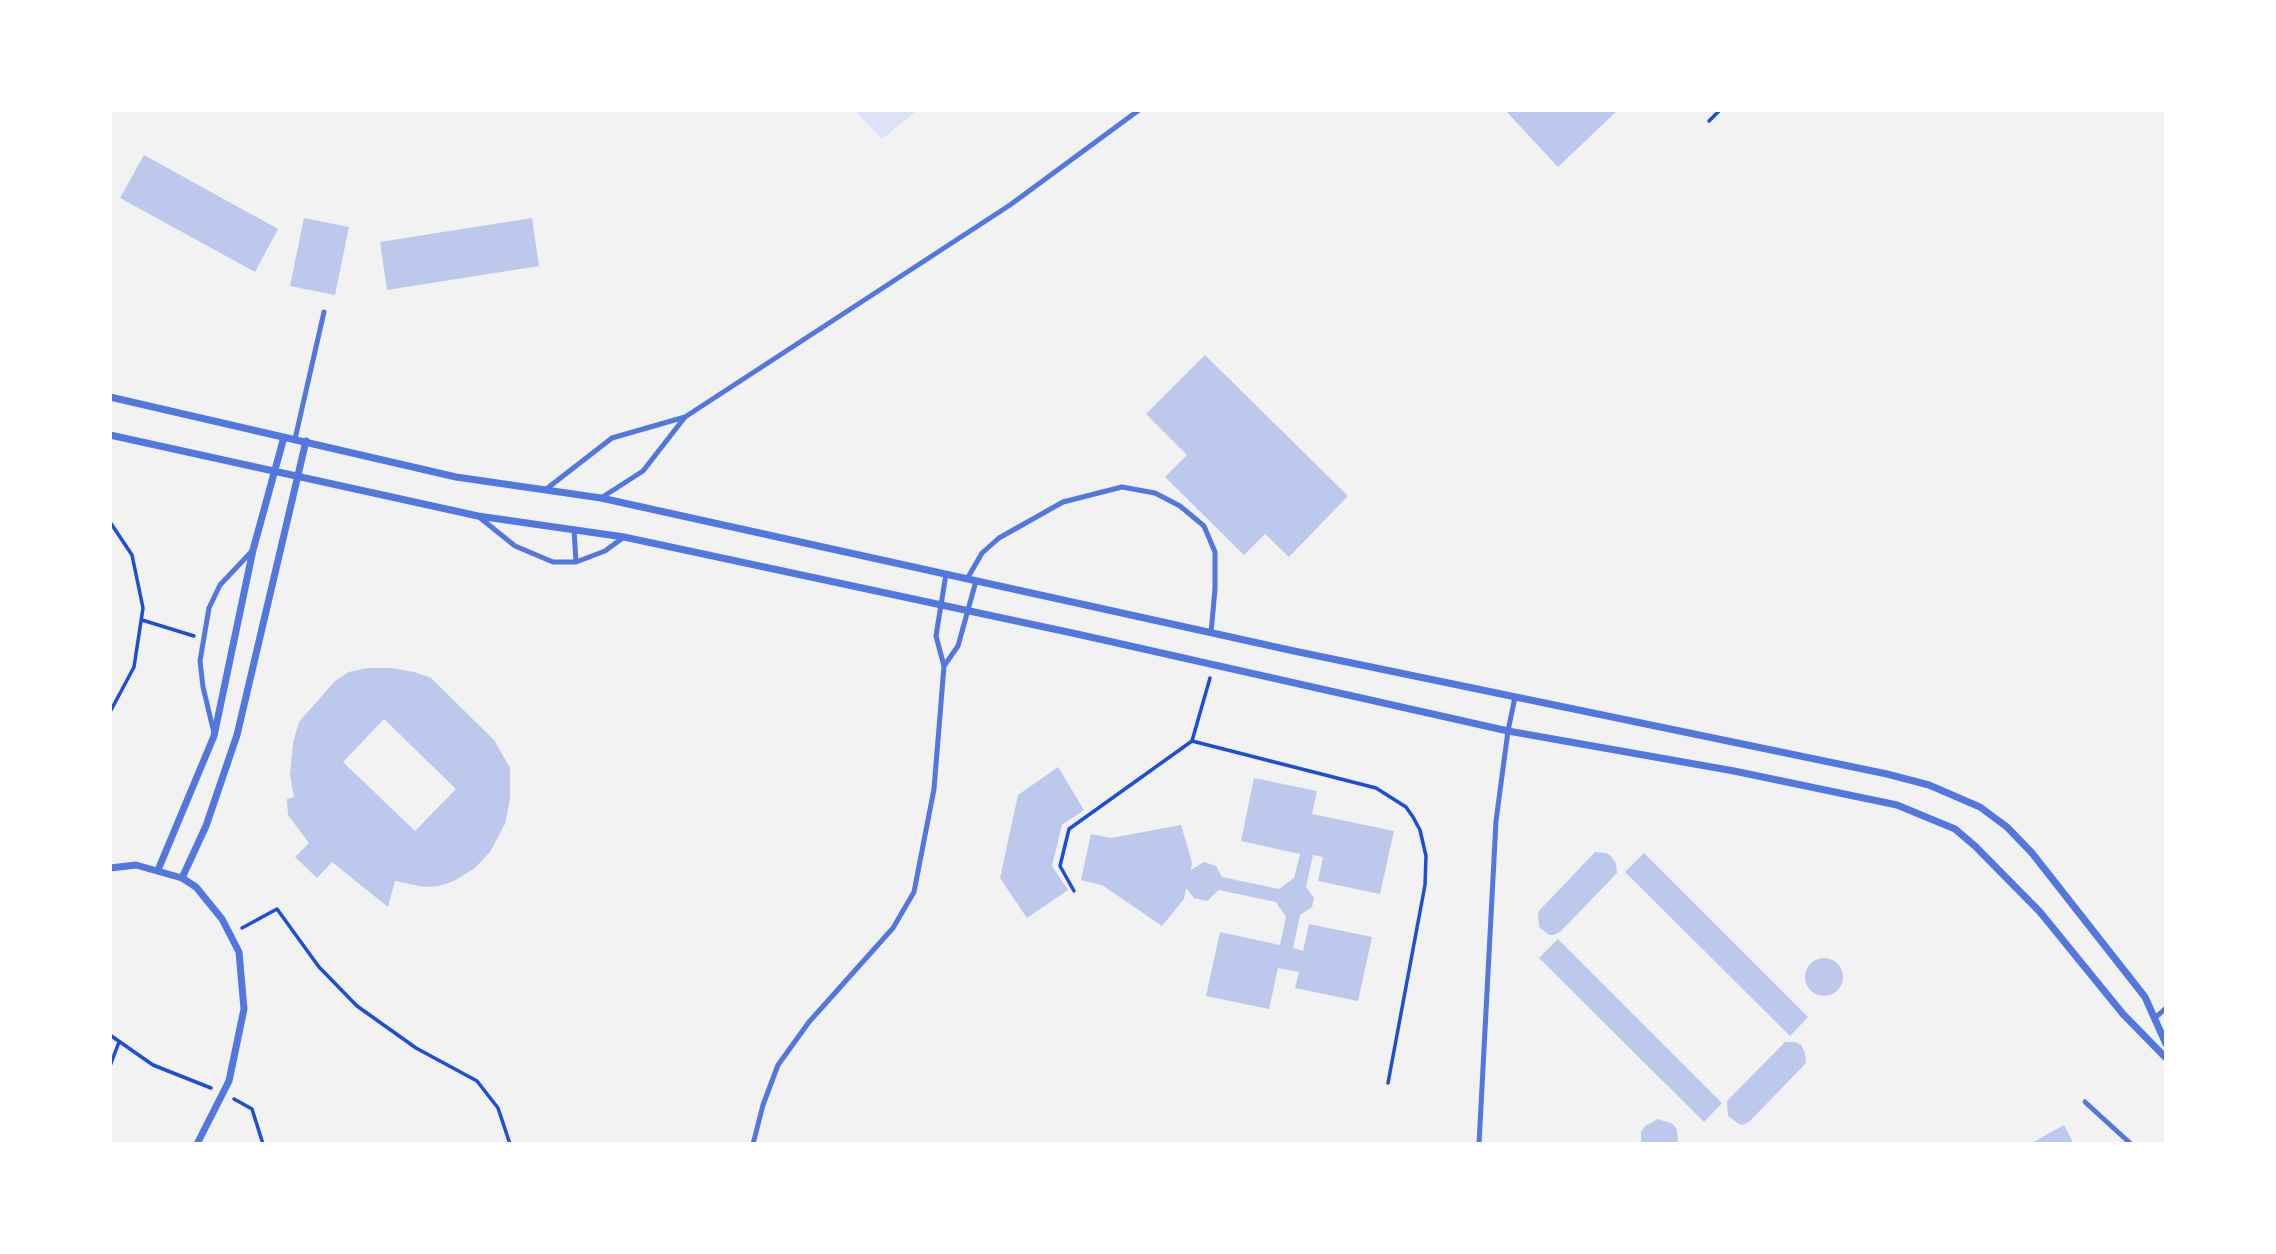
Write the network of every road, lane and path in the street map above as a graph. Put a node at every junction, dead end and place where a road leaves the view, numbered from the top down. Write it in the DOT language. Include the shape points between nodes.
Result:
graph roads {
  1 [pos="1139,110"];
  2 [pos="1720,110"];
  3 [pos="1709,121"];
  4 [pos="324,312"];
  5 [pos="110,397"];
  6 [pos="685,417"];
  7 [pos="110,435"];
  8 [pos="284,437"];
  9 [pos="295,439"];
  10 [pos="306,441"];
  11 [pos="275,470"];
  12 [pos="298,477"];
  13 [pos="545,490"];
  14 [pos="601,498"];
  15 [pos="478,516"];
  16 [pos="110,522"];
  17 [pos="574,529"];
  18 [pos="624,537"];
  19 [pos="253,550"];
  20 [pos="576,562"];
  21 [pos="946,574"];
  22 [pos="967,579"];
  23 [pos="976,581"];
  24 [pos="941,605"];
  25 [pos="968,610"];
  26 [pos="142,620"];
  27 [pos="1211,633"];
  28 [pos="203,639"];
  29 [pos="1214,665"];
  30 [pos="944,666"];
  31 [pos="1515,697"];
  32 [pos="110,712"];
  33 [pos="1508,731"];
  34 [pos="214,736"];
  35 [pos="1192,741"];
  36 [pos="110,868"];
  37 [pos="158,870"];
  38 [pos="182,878"];
  39 [pos="1074,891"];
  40 [pos="230,935"];
  41 [pos="2166,1008"];
  42 [pos="2155,1018"];
  43 [pos="110,1035"];
  44 [pos="119,1041"];
  45 [pos="2166,1044"];
  46 [pos="2166,1058"];
  47 [pos="110,1066"];
  48 [pos="1388,1083"];
  49 [pos="223,1093"];
  50 [pos="2085,1102"];
  51 [pos="2129,1143"];
  52 [pos="197,1144"];
  53 [pos="263,1144"];
  54 [pos="510,1144"];
  55 [pos="753,1144"];
  56 [pos="1479,1144"];
  1 -- 6 [label="lane" via="1010,205"];
  2 -- 3 [label="path"];
  4 -- 9 [label="lane"];
  5 -- 8 [label="street"];
  6 -- 13 [label="lane" via="612,438"];
  6 -- 14 [label="lane" via="643,471"];
  7 -- 11 [label="street"];
  8 -- 9 [label="street"];
  8 -- 11 [label="street"];
  9 -- 10 [label="street"];
  10 -- 12 [label="street"];
  10 -- 13 [label="street" via="456,477"];
  11 -- 12 [label="street"];
  11 -- 19 [label="street"];
  12 -- 15 [label="street"];
  12 -- 38 [label="street" via="237,735 206,826"];
  13 -- 14 [label="street"];
  14 -- 21 [label="street"];
  15 -- 17 [label="street"];
  15 -- 20 [label="lane" via="515,546 553,562"];
  16 -- 26 [label="path" via="132,555"];
  17 -- 18 [label="street"];
  17 -- 20 [label="lane"];
  18 -- 20 [label="lane" via="605,551"];
  18 -- 24 [label="street"];
  19 -- 28 [label="lane" via="220,584"];
  19 -- 34 [label="street"];
  21 -- 22 [label="street"];
  21 -- 24 [label="lane"];
  22 -- 23 [label="street"];
  22 -- 27 [label="lane" via="982,553 999,538 1063,502 1122,486 1154,493 1204,526 1215,552"];
  23 -- 25 [label="lane"];
  23 -- 27 [label="street"];
  24 -- 25 [label="street"];
  24 -- 30 [label="lane" via="936,636"];
  25 -- 29 [label="street"];
  25 -- 30 [label="lane" via="958,646"];
  26 -- 28 [label="path"];
  26 -- 32 [label="path" via="134,667"];
  27 -- 31 [label="street"];
  28 -- 34 [label="lane" via="200,661"];
  29 -- 33 [label="street"];
  29 -- 35 [label="path"];
  30 -- 55 [label="lane" via="934,789 914,892 893,928 809,1022 778,1065"];
  31 -- 33 [label="lane"];
  31 -- 42 [label="street" via="1887,774 1929,785 1980,807 2007,827 2058,884 2145,997"];
  33 -- 46 [label="street" via="1897,805 1955,829 2040,912 2123,1014"];
  33 -- 56 [label="lane" via="1496,821"];
  34 -- 37 [label="street"];
  35 -- 39 [label="path" via="1069,829 1060,866"];
  35 -- 48 [label="path" via="1376,788 1406,807 1413,817 1426,856 1425,885"];
  36 -- 37 [label="street" via="136,865"];
  37 -- 38 [label="street"];
  38 -- 40 [label="street" via="222,919"];
  40 -- 49 [label="street" via="239,953 244,1009"];
  40 -- 54 [label="path" via="277,909 319,967 357,1006 416,1048 477,1081 498,1108"];
  41 -- 42 [label="lane"];
  42 -- 45 [label="street"];
  43 -- 44 [label="path"];
  44 -- 47 [label="path"];
  44 -- 49 [label="path" via="153,1065"];
  49 -- 52 [label="street"];
  49 -- 53 [label="path" via="252,1109"];
  50 -- 51 [label="lane"];
}
